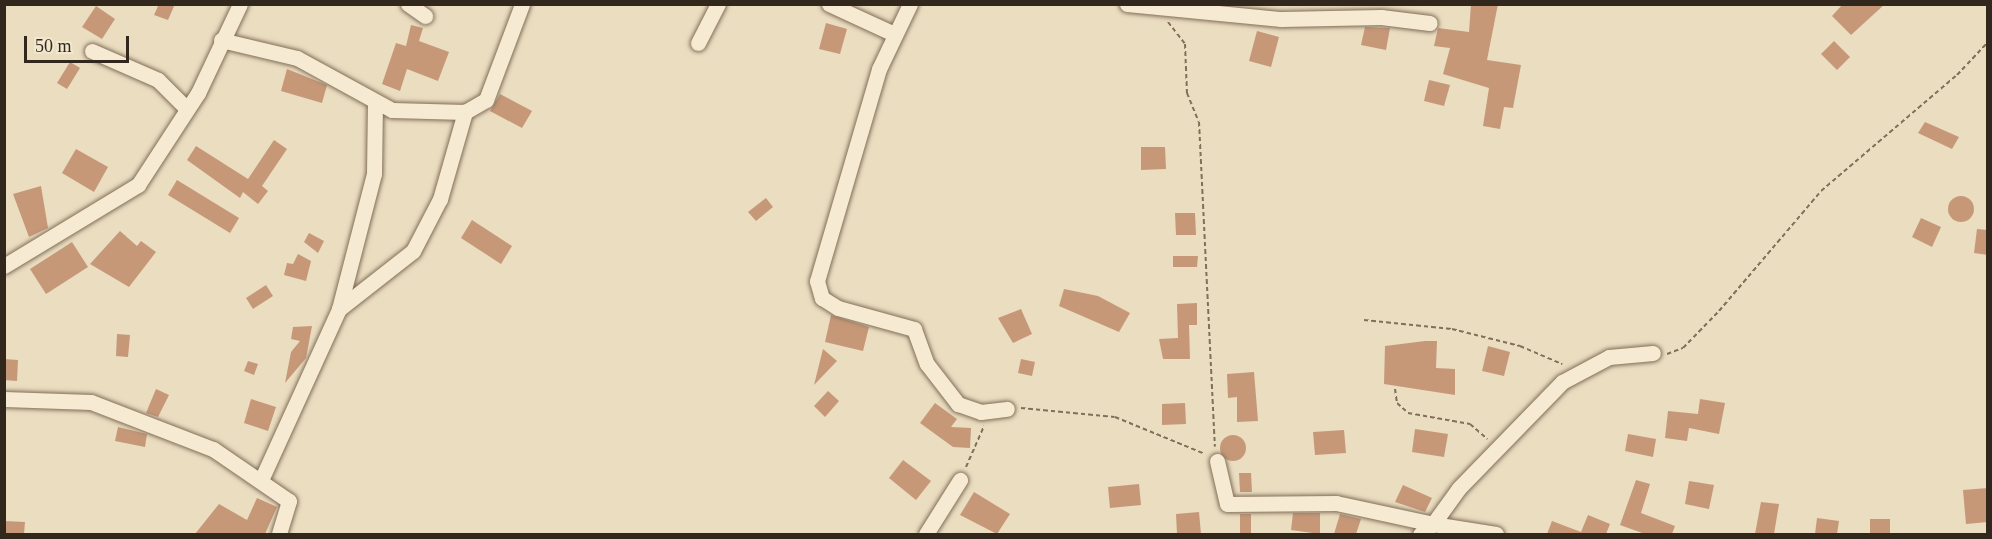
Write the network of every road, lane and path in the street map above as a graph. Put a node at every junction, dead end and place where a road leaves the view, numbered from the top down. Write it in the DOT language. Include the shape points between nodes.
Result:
graph roads {
  1 [pos="240,4"];
  2 [pos="408,4"];
  3 [pos="522,4"];
  4 [pos="718,4"];
  5 [pos="829,4"];
  6 [pos="910,4"];
  7 [pos="1128,4"];
  8 [pos="1162,9"];
  9 [pos="425,16"];
  10 [pos="1430,23"];
  11 [pos="892,33"];
  12 [pos="221,39"];
  13 [pos="1988,42"];
  14 [pos="698,44"];
  15 [pos="92,51"];
  16 [pos="375,102"];
  17 [pos="188,109"];
  18 [pos="465,112"];
  19 [pos="4,266"];
  20 [pos="339,309"];
  21 [pos="1364,320"];
  22 [pos="1653,353"];
  23 [pos="1562,382"];
  24 [pos="1395,389"];
  25 [pos="4,399"];
  26 [pos="1007,409"];
  27 [pos="986,421"];
  28 [pos="1491,453"];
  29 [pos="1217,460"];
  30 [pos="262,478"];
  31 [pos="960,480"];
  32 [pos="1433,524"];
  33 [pos="279,534"];
  34 [pos="926,534"];
  35 [pos="1420,534"];
  36 [pos="1496,534"];
  1 -- 12 [label="street"];
  2 -- 9 [label="street"];
  3 -- 18 [label="street" via="486,100"];
  4 -- 14 [label="street"];
  5 -- 11 [label="street"];
  6 -- 11 [label="street"];
  7 -- 8 [label="street"];
  8 -- 10 [label="street"];
  8 -- 29 [label="path" via="1185,44 1186,93 1199,122"];
  11 -- 26 [label="street" via="817,281 822,298 838,309 914,329 927,364 958,404 981,412"];
  12 -- 16 [label="street" via="297,58"];
  12 -- 17 [label="street"];
  13 -- 22 [label="path" via="1958,75 1821,191 1683,348"];
  15 -- 17 [label="street" via="158,80"];
  16 -- 18 [label="street" via="392,110"];
  16 -- 20 [label="street" via="374,174"];
  17 -- 19 [label="street" via="138,185"];
  18 -- 20 [label="street" via="440,199 413,250"];
  20 -- 30 [label="street"];
  21 -- 23 [label="path" via="1452,329 1520,346 1557,358 1563,366"];
  22 -- 23 [label="street" via="1609,357"];
  23 -- 28 [label="street"];
  24 -- 28 [label="path" via="1397,403 1408,413 1470,424 1486,438"];
  25 -- 30 [label="street" via="91,402 172,429"];
  26 -- 29 [label="path" via="1081,410 1115,417"];
  27 -- 31 [label="path"];
  28 -- 32 [label="street"];
  29 -- 32 [label="street" via="1227,504 1336,503"];
  30 -- 33 [label="street" via="289,501"];
  31 -- 34 [label="street"];
  32 -- 35 [label="street"];
  32 -- 36 [label="street"];
}
